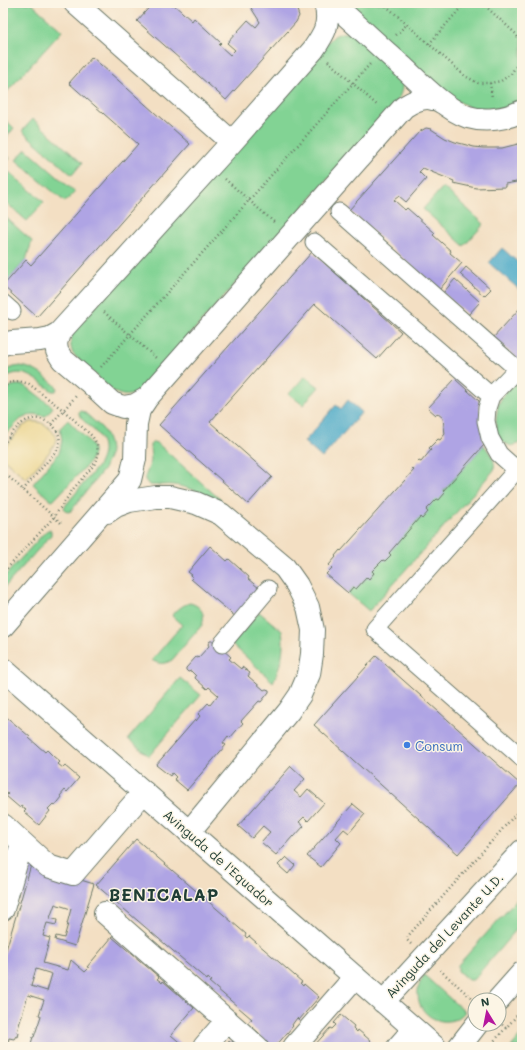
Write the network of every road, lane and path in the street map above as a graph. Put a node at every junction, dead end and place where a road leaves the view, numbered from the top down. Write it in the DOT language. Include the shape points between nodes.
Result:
graph roads {
  1 [pos="75,3"];
  2 [pos="325,3"];
  3 [pos="332,3"];
  4 [pos="383,3"];
  5 [pos="465,3"];
  6 [pos="482,3"];
  7 [pos="407,24"];
  8 [pos="429,44"];
  9 [pos="384,50"];
  10 [pos="521,50"];
  11 [pos="325,58"];
  12 [pos="353,84"];
  13 [pos="443,103"];
  14 [pos="381,108"];
  15 [pos="522,111"];
  16 [pos="232,142"];
  17 [pos="222,175"];
  18 [pos="249,200"];
  19 [pos="339,212"];
  20 [pos="277,225"];
  21 [pos="314,242"];
  22 [pos="102,310"];
  23 [pos="59,333"];
  24 [pos="129,335"];
  25 [pos="3,344"];
  26 [pos="158,360"];
  27 [pos="519,368"];
  28 [pos="99,369"];
  29 [pos="3,388"];
  30 [pos="78,393"];
  31 [pos="491,396"];
  32 [pos="147,398"];
  33 [pos="63,410"];
  34 [pos="51,424"];
  35 [pos="3,444"];
  36 [pos="519,467"];
  37 [pos="3,472"];
  38 [pos="23,490"];
  39 [pos="99,516"];
  40 [pos="54,517"];
  41 [pos="61,523"];
  42 [pos="3,573"];
  43 [pos="268,589"];
  44 [pos="3,626"];
  45 [pos="222,644"];
  46 [pos="3,669"];
  47 [pos="522,758"];
  48 [pos="144,792"];
  49 [pos="522,807"];
  50 [pos="3,826"];
  51 [pos="189,832"];
  52 [pos="22,843"];
  53 [pos="522,851"];
  54 [pos="3,909"];
  55 [pos="105,913"];
  56 [pos="414,947"];
  57 [pos="439,969"];
  58 [pos="522,974"];
  59 [pos="355,977"];
  60 [pos="505,992"];
  61 [pos="467,993"];
  62 [pos="383,1002"];
  63 [pos="522,1010"];
  64 [pos="227,1020"];
  65 [pos="507,1027"];
  66 [pos="414,1029"];
  67 [pos="471,1032"];
  68 [pos="502,1032"];
  69 [pos="204,1047"];
  70 [pos="257,1047"];
  71 [pos="294,1047"];
  72 [pos="398,1047"];
  73 [pos="435,1047"];
  74 [pos="459,1047"];
  75 [pos="490,1047"];
  1 -- 16 [label="street"];
  2 -- 16 [label="street" via="327,25 323,36"];
  3 -- 9 [label="street"];
  4 -- 7 [label="path"];
  5 -- 8 [label="path"];
  6 -- 10 [label="path" via="516,34"];
  7 -- 8 [label="path"];
  7 -- 9 [label="path"];
  8 -- 10 [label="path" via="464,76 478,83 501,81 511,74 518,63"];
  9 -- 12 [label="path"];
  9 -- 13 [label="street"];
  11 -- 12 [label="path"];
  12 -- 14 [label="path"];
  12 -- 18 [label="path"];
  13 -- 15 [label="street" via="468,117 482,120 500,119"];
  13 -- 32 [label="street" via="432,98 422,99 404,107"];
  16 -- 23 [label="street"];
  17 -- 18 [label="path"];
  18 -- 20 [label="path"];
  18 -- 24 [label="path"];
  19 -- 27 [label="street"];
  21 -- 31 [label="street"];
  22 -- 24 [label="path"];
  23 -- 25 [label="street" via="45,339"];
  23 -- 32 [label="street" via="56,343 62,359 112,403 123,407 135,405"];
  24 -- 26 [label="path"];
  24 -- 28 [label="path"];
  27 -- 31 [label="street"];
  29 -- 33 [label="path" via="9,383 19,381 29,384"];
  30 -- 33 [label="path"];
  31 -- 36 [label="street" via="486,421 490,438 499,454"];
  32 -- 39 [label="street" via="139,410 136,424 135,459 130,480"];
  33 -- 34 [label="path"];
  33 -- 40 [label="path" via="92,436 97,444 98,456 94,465"];
  34 -- 35 [label="path" via="44,419 28,419"];
  34 -- 38 [label="path" via="59,436 60,444"];
  36 -- 47 [label="street" via="375,628"];
  37 -- 38 [label="path"];
  38 -- 40 [label="path"];
  39 -- 44 [label="street"];
  39 -- 51 [label="street" via="116,506 141,499 170,497 196,503 221,514 285,568 308,607 313,630 312,654 310,674 300,695"];
  40 -- 41 [label="path"];
  40 -- 42 [label="path"];
  43 -- 45 [label="street"];
  46 -- 48 [label="street, Avinguda de l'Equador"];
  48 -- 51 [label="street, Avinguda de l'Equador"];
  48 -- 52 [label="street" via="73,874 48,866"];
  49 -- 56 [label="path" via="408,936"];
  50 -- 52 [label="street"];
  51 -- 59 [label="street, Avinguda de l'Equador"];
  52 -- 54 [label="street"];
  53 -- 62 [label="street, Avinguda del Levante U.D."];
  55 -- 64 [label="street"];
  57 -- 61 [label="path"];
  58 -- 60 [label="street"];
  59 -- 62 [label="street, Avinguda de l'Equador"];
  59 -- 71 [label="street"];
  62 -- 66 [label="street, Avinguda de l'Equador"];
  63 -- 65 [label="path"];
  64 -- 69 [label="street"];
  64 -- 70 [label="street"];
  66 -- 72 [label="street"];
  66 -- 73 [label="street, Avinguda de l'Equador"];
  67 -- 74 [label="street"];
  68 -- 75 [label="path"];
}
